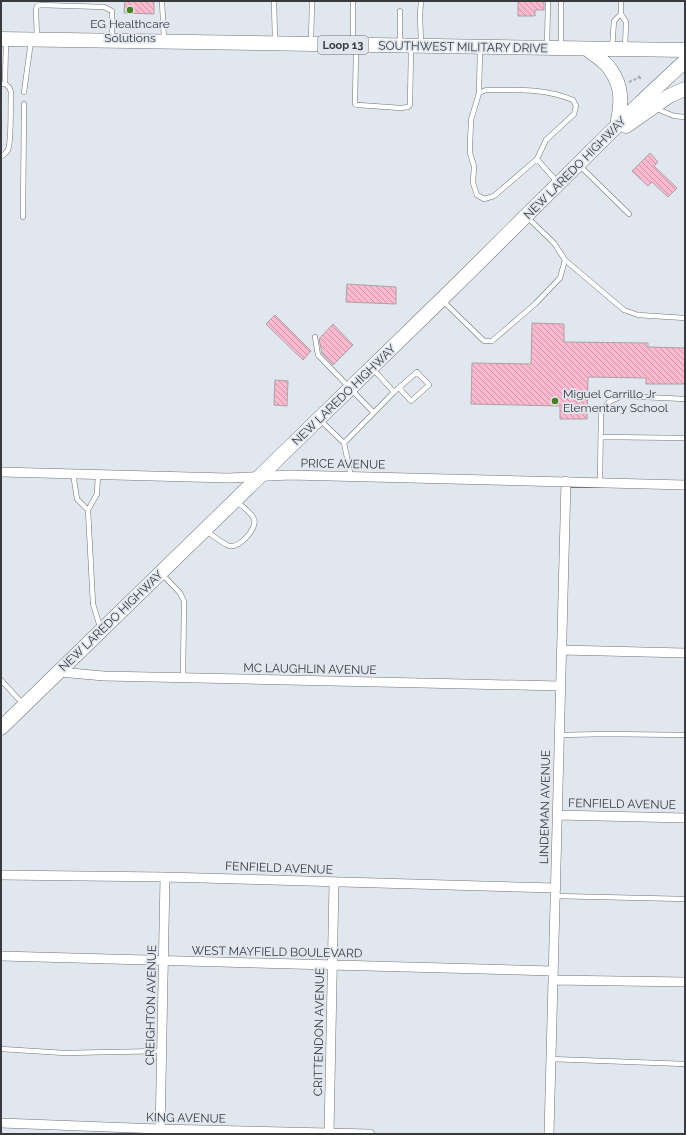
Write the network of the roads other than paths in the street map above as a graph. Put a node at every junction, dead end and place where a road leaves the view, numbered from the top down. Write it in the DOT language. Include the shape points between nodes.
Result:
graph roads {
  1 [pos="162,1"];
  2 [pos="274,1"];
  3 [pos="312,1"];
  4 [pos="353,1"];
  5 [pos="421,1"];
  6 [pos="548,1"];
  7 [pos="561,1"];
  8 [pos="621,1"];
  9 [pos="36,4"];
  10 [pos="400,11"];
  11 [pos="620,14"];
  12 [pos="3,39"];
  13 [pos="34,39"];
  14 [pos="112,41"];
  15 [pos="164,42"];
  16 [pos="275,44"];
  17 [pos="311,44"];
  18 [pos="355,45"];
  19 [pos="411,46"];
  20 [pos="480,47"];
  21 [pos="547,48"];
  22 [pos="562,48"];
  23 [pos="587,49"];
  24 [pos="619,49"];
  25 [pos="685,50"];
  26 [pos="685,60"];
  27 [pos="3,84"];
  28 [pos="685,89"];
  29 [pos="24,92"];
  30 [pos="478,93"];
  31 [pos="24,104"];
  32 [pos="646,105"];
  33 [pos="685,116"];
  34 [pos="617,126"];
  35 [pos="594,149"];
  36 [pos="1,156"];
  37 [pos="537,159"];
  38 [pos="578,165"];
  39 [pos="559,184"];
  40 [pos="629,214"];
  41 [pos="526,216"];
  42 [pos="23,217"];
  43 [pos="565,260"];
  44 [pos="442,300"];
  45 [pos="685,318"];
  46 [pos="315,337"];
  47 [pos="372,367"];
  48 [pos="350,388"];
  49 [pos="399,388"];
  50 [pos="394,392"];
  51 [pos="685,399"];
  52 [pos="373,412"];
  53 [pos="319,419"];
  54 [pos="601,437"];
  55 [pos="685,438"];
  56 [pos="344,443"];
  57 [pos="1,472"];
  58 [pos="73,474"];
  59 [pos="98,474"];
  60 [pos="260,476"];
  61 [pos="350,477"];
  62 [pos="566,481"];
  63 [pos="600,482"];
  64 [pos="685,485"];
  65 [pos="235,500"];
  66 [pos="88,510"];
  67 [pos="205,530"];
  68 [pos="160,573"];
  69 [pos="101,631"];
  70 [pos="561,650"];
  71 [pos="685,652"];
  72 [pos="59,672"];
  73 [pos="183,678"];
  74 [pos="1,680"];
  75 [pos="560,686"];
  76 [pos="24,706"];
  77 [pos="1,728"];
  78 [pos="559,734"];
  79 [pos="685,735"];
  80 [pos="558,815"];
  81 [pos="685,818"];
  82 [pos="1,875"];
  83 [pos="166,877"];
  84 [pos="334,882"];
  85 [pos="556,892"];
  86 [pos="685,899"];
  87 [pos="1,956"];
  88 [pos="164,961"];
  89 [pos="332,965"];
  90 [pos="553,975"];
  91 [pos="685,982"];
  92 [pos="1,1049"];
  93 [pos="162,1051"];
  94 [pos="551,1059"];
  95 [pos="685,1064"];
  96 [pos="1,1123"];
  97 [pos="160,1132"];
  98 [pos="329,1133"];
  99 [pos="370,1134"];
  100 [pos="549,1134"];
  1 -- 15 [label="lane"];
  2 -- 16 [label="lane"];
  3 -- 17 [label="lane"];
  4 -- 18 [label="lane"];
  5 -- 19 [label="lane" via="420,15"];
  6 -- 21 [label="lane"];
  7 -- 22 [label="lane"];
  8 -- 11 [label="lane"];
  9 -- 13 [label="lane"];
  9 -- 14 [label="lane" via="110,9"];
  10 -- 19 [label="lane"];
  11 -- 24 [label="lane" via="614,21"];
  11 -- 24 [label="lane" via="626,22"];
  12 -- 13 [label="main road, SOUTHWEST MILITARY DRIVE / Loop 13"];
  12 -- 27 [label="lane"];
  13 -- 14 [label="main road, SOUTHWEST MILITARY DRIVE / Loop 13"];
  13 -- 29 [label="lane"];
  14 -- 15 [label="main road, SOUTHWEST MILITARY DRIVE / Loop 13"];
  15 -- 16 [label="main road, SOUTHWEST MILITARY DRIVE / Loop 13"];
  16 -- 17 [label="main road, SOUTHWEST MILITARY DRIVE / Loop 13"];
  17 -- 18 [label="main road, SOUTHWEST MILITARY DRIVE / Loop 13"];
  18 -- 19 [label="main road, SOUTHWEST MILITARY DRIVE / Loop 13"];
  18 -- 19 [label="lane" via="355,104 401,108 410,105"];
  19 -- 20 [label="main road, SOUTHWEST MILITARY DRIVE / Loop 13"];
  20 -- 21 [label="main road, SOUTHWEST MILITARY DRIVE / Loop 13"];
  20 -- 30 [label="lane"];
  21 -- 22 [label="main road, SOUTHWEST MILITARY DRIVE / Loop 13"];
  22 -- 23 [label="main road, SOUTHWEST MILITARY DRIVE / Loop 13"];
  23 -- 24 [label="main road, SOUTHWEST MILITARY DRIVE / Loop 13"];
  23 -- 34 [label="main road" via="610,68 619,85 621,93"];
  24 -- 25 [label="main road, SOUTHWEST MILITARY DRIVE / Loop 13"];
  26 -- 32 [label="main road, NEW LAREDO HIGHWAY"];
  27 -- 36 [label="lane" via="9,87 11,92 10,140 8,150"];
  28 -- 32 [label="main road"];
  30 -- 37 [label="lane" via="486,90 546,91 573,100 576,106 574,114 546,140"];
  30 -- 37 [label="lane" via="471,120 470,145 476,195 484,199 494,196"];
  31 -- 42 [label="lane"];
  32 -- 33 [label="lane" via="674,116"];
  32 -- 34 [label="main road, NEW LAREDO HIGHWAY"];
  32 -- 35 [label="main road"];
  34 -- 35 [label="main road, NEW LAREDO HIGHWAY"];
  35 -- 38 [label="main road, NEW LAREDO HIGHWAY"];
  37 -- 39 [label="lane"];
  38 -- 39 [label="main road, NEW LAREDO HIGHWAY"];
  38 -- 40 [label="lane"];
  39 -- 41 [label="main road, NEW LAREDO HIGHWAY"];
  41 -- 43 [label="lane" via="554,243"];
  41 -- 44 [label="main road, NEW LAREDO HIGHWAY"];
  43 -- 44 [label="lane" via="560,278 535,304 492,341 484,341"];
  43 -- 45 [label="lane" via="624,310 638,315"];
  44 -- 47 [label="main road, NEW LAREDO HIGHWAY"];
  46 -- 48 [label="lane" via="318,355"];
  47 -- 48 [label="main road, NEW LAREDO HIGHWAY"];
  47 -- 50 [label="lane"];
  48 -- 52 [label="lane"];
  48 -- 53 [label="main road, NEW LAREDO HIGHWAY"];
  49 -- 49 [label="lane" via="417,372 429,385 411,401"];
  49 -- 50 [label="lane"];
  50 -- 52 [label="lane"];
  51 -- 54 [label="lane" via="622,396 609,402 601,412"];
  52 -- 56 [label="lane"];
  53 -- 56 [label="lane"];
  53 -- 60 [label="main road, NEW LAREDO HIGHWAY"];
  54 -- 55 [label="lane"];
  54 -- 63 [label="lane"];
  56 -- 61 [label="lane"];
  57 -- 58 [label="street, PRICE AVENUE"];
  58 -- 59 [label="street, PRICE AVENUE"];
  58 -- 66 [label="lane" via="77,499"];
  59 -- 60 [label="street, PRICE AVENUE" via="228,478"];
  59 -- 66 [label="lane" via="97,494"];
  60 -- 61 [label="street, PRICE AVENUE"];
  60 -- 65 [label="main road, NEW LAREDO HIGHWAY"];
  61 -- 62 [label="street, PRICE AVENUE"];
  62 -- 63 [label="street, PRICE AVENUE"];
  62 -- 70 [label="street, LINDEMAN AVENUE"];
  63 -- 64 [label="street, PRICE AVENUE"];
  65 -- 67 [label="main road, NEW LAREDO HIGHWAY"];
  65 -- 67 [label="lane" via="254,518 255,523 243,541 236,546 230,546"];
  66 -- 69 [label="lane" via="93,604"];
  67 -- 68 [label="main road, NEW LAREDO HIGHWAY"];
  68 -- 69 [label="main road, NEW LAREDO HIGHWAY"];
  68 -- 73 [label="lane" via="184,600"];
  69 -- 72 [label="main road, NEW LAREDO HIGHWAY"];
  70 -- 71 [label="street"];
  70 -- 75 [label="street, LINDEMAN AVENUE"];
  72 -- 73 [label="street, MC LAUGHLIN AVENUE"];
  72 -- 76 [label="main road, NEW LAREDO HIGHWAY"];
  73 -- 75 [label="street, MC LAUGHLIN AVENUE"];
  74 -- 76 [label="lane"];
  75 -- 78 [label="street, LINDEMAN AVENUE"];
  76 -- 77 [label="main road, NEW LAREDO HIGHWAY"];
  78 -- 79 [label="lane"];
  78 -- 80 [label="street, LINDEMAN AVENUE"];
  80 -- 81 [label="street, FENFIELD AVENUE"];
  80 -- 85 [label="street, LINDEMAN AVENUE"];
  82 -- 83 [label="street, FENFIELD AVENUE"];
  83 -- 84 [label="street, FENFIELD AVENUE"];
  83 -- 88 [label="street, CREIGHTON AVENUE"];
  84 -- 85 [label="street, FENFIELD AVENUE"];
  84 -- 89 [label="street, CRITTENDON AVENUE"];
  85 -- 86 [label="lane"];
  85 -- 90 [label="street, LINDEMAN AVENUE"];
  87 -- 88 [label="street, WEST MAYFIELD BOULEVARD"];
  88 -- 89 [label="street, WEST MAYFIELD BOULEVARD"];
  88 -- 93 [label="street, CREIGHTON AVENUE"];
  89 -- 90 [label="street, WEST MAYFIELD BOULEVARD"];
  89 -- 98 [label="street, CRITTENDON AVENUE"];
  90 -- 91 [label="street, WEST MAYFIELD BOULEVARD"];
  90 -- 94 [label="street, LINDEMAN AVENUE"];
  92 -- 93 [label="lane" via="65,1053"];
  93 -- 97 [label="street, CREIGHTON AVENUE"];
  94 -- 95 [label="lane"];
  94 -- 100 [label="street, LINDEMAN AVENUE"];
  96 -- 97 [label="street, KING AVENUE"];
  97 -- 98 [label="street, KING AVENUE"];
  98 -- 99 [label="street, KING AVENUE"];
}
